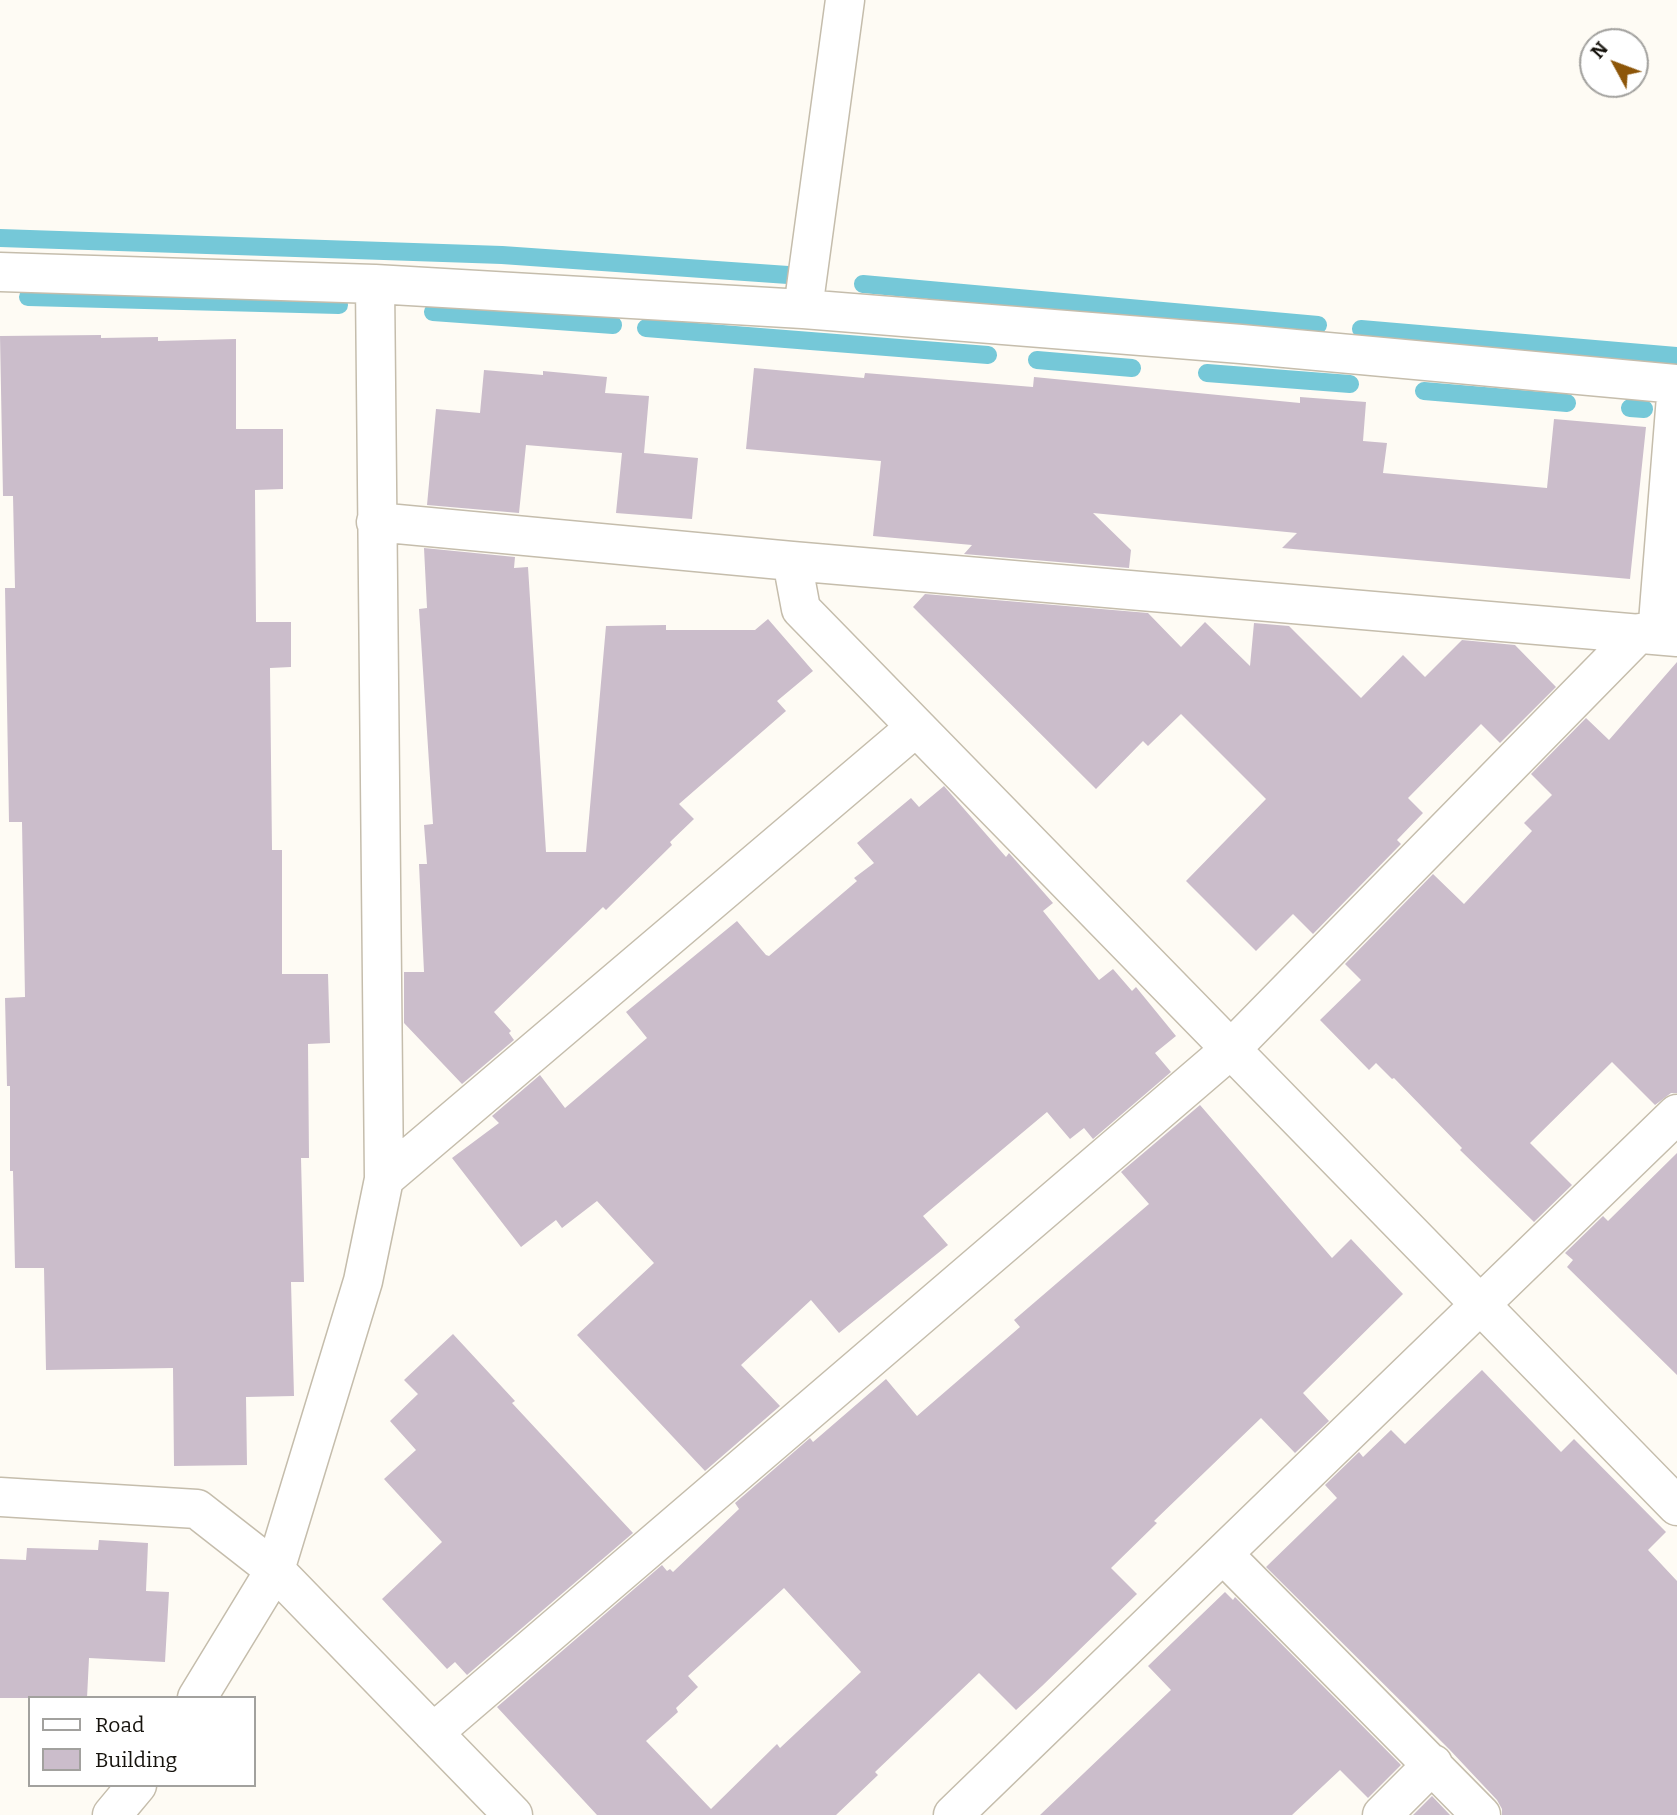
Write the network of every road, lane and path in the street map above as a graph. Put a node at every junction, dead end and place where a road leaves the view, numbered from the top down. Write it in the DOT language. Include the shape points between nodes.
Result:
graph roads {
  1 [pos="845,0"];
  2 [pos="0,272"];
  3 [pos="375,284"];
  4 [pos="803,309"];
  5 [pos="1677,384"];
  6 [pos="376,522"];
  7 [pos="792,561"];
  8 [pos="1658,635"];
  9 [pos="916,727"];
  10 [pos="1231,1049"];
  11 [pos="1677,1114"];
  12 [pos="384,1179"];
  13 [pos="1480,1304"];
  14 [pos="0,1497"];
  15 [pos="1677,1506"];
  16 [pos="1223,1554"];
  17 [pos="275,1570"];
  18 [pos="198,1696"];
  19 [pos="433,1733"];
  20 [pos="1433,1764"];
  21 [pos="135,1787"];
  22 [pos="112,1815"];
  23 [pos="513,1815"];
  24 [pos="953,1815"];
  25 [pos="1382,1815"];
  26 [pos="1481,1815"];
  1 -- 4 [label="street"];
  2 -- 3 [label="street"];
  3 -- 4 [label="street"];
  3 -- 6 [label="street"];
  4 -- 5 [label="street"];
  5 -- 8 [label="street"];
  6 -- 7 [label="street"];
  6 -- 12 [label="street"];
  7 -- 8 [label="street"];
  7 -- 9 [label="street" via="801,609"];
  8 -- 10 [label="street"];
  9 -- 10 [label="street"];
  9 -- 12 [label="street"];
  10 -- 13 [label="street"];
  10 -- 19 [label="street"];
  11 -- 13 [label="street"];
  12 -- 17 [label="street" via="363,1282"];
  13 -- 15 [label="street"];
  13 -- 16 [label="street"];
  14 -- 17 [label="street" via="197,1508"];
  16 -- 20 [label="street"];
  16 -- 24 [label="street"];
  17 -- 18 [label="street"];
  17 -- 19 [label="street"];
  19 -- 23 [label="street"];
  20 -- 25 [label="street"];
  20 -- 26 [label="street"];
  21 -- 22 [label="street"];
}
